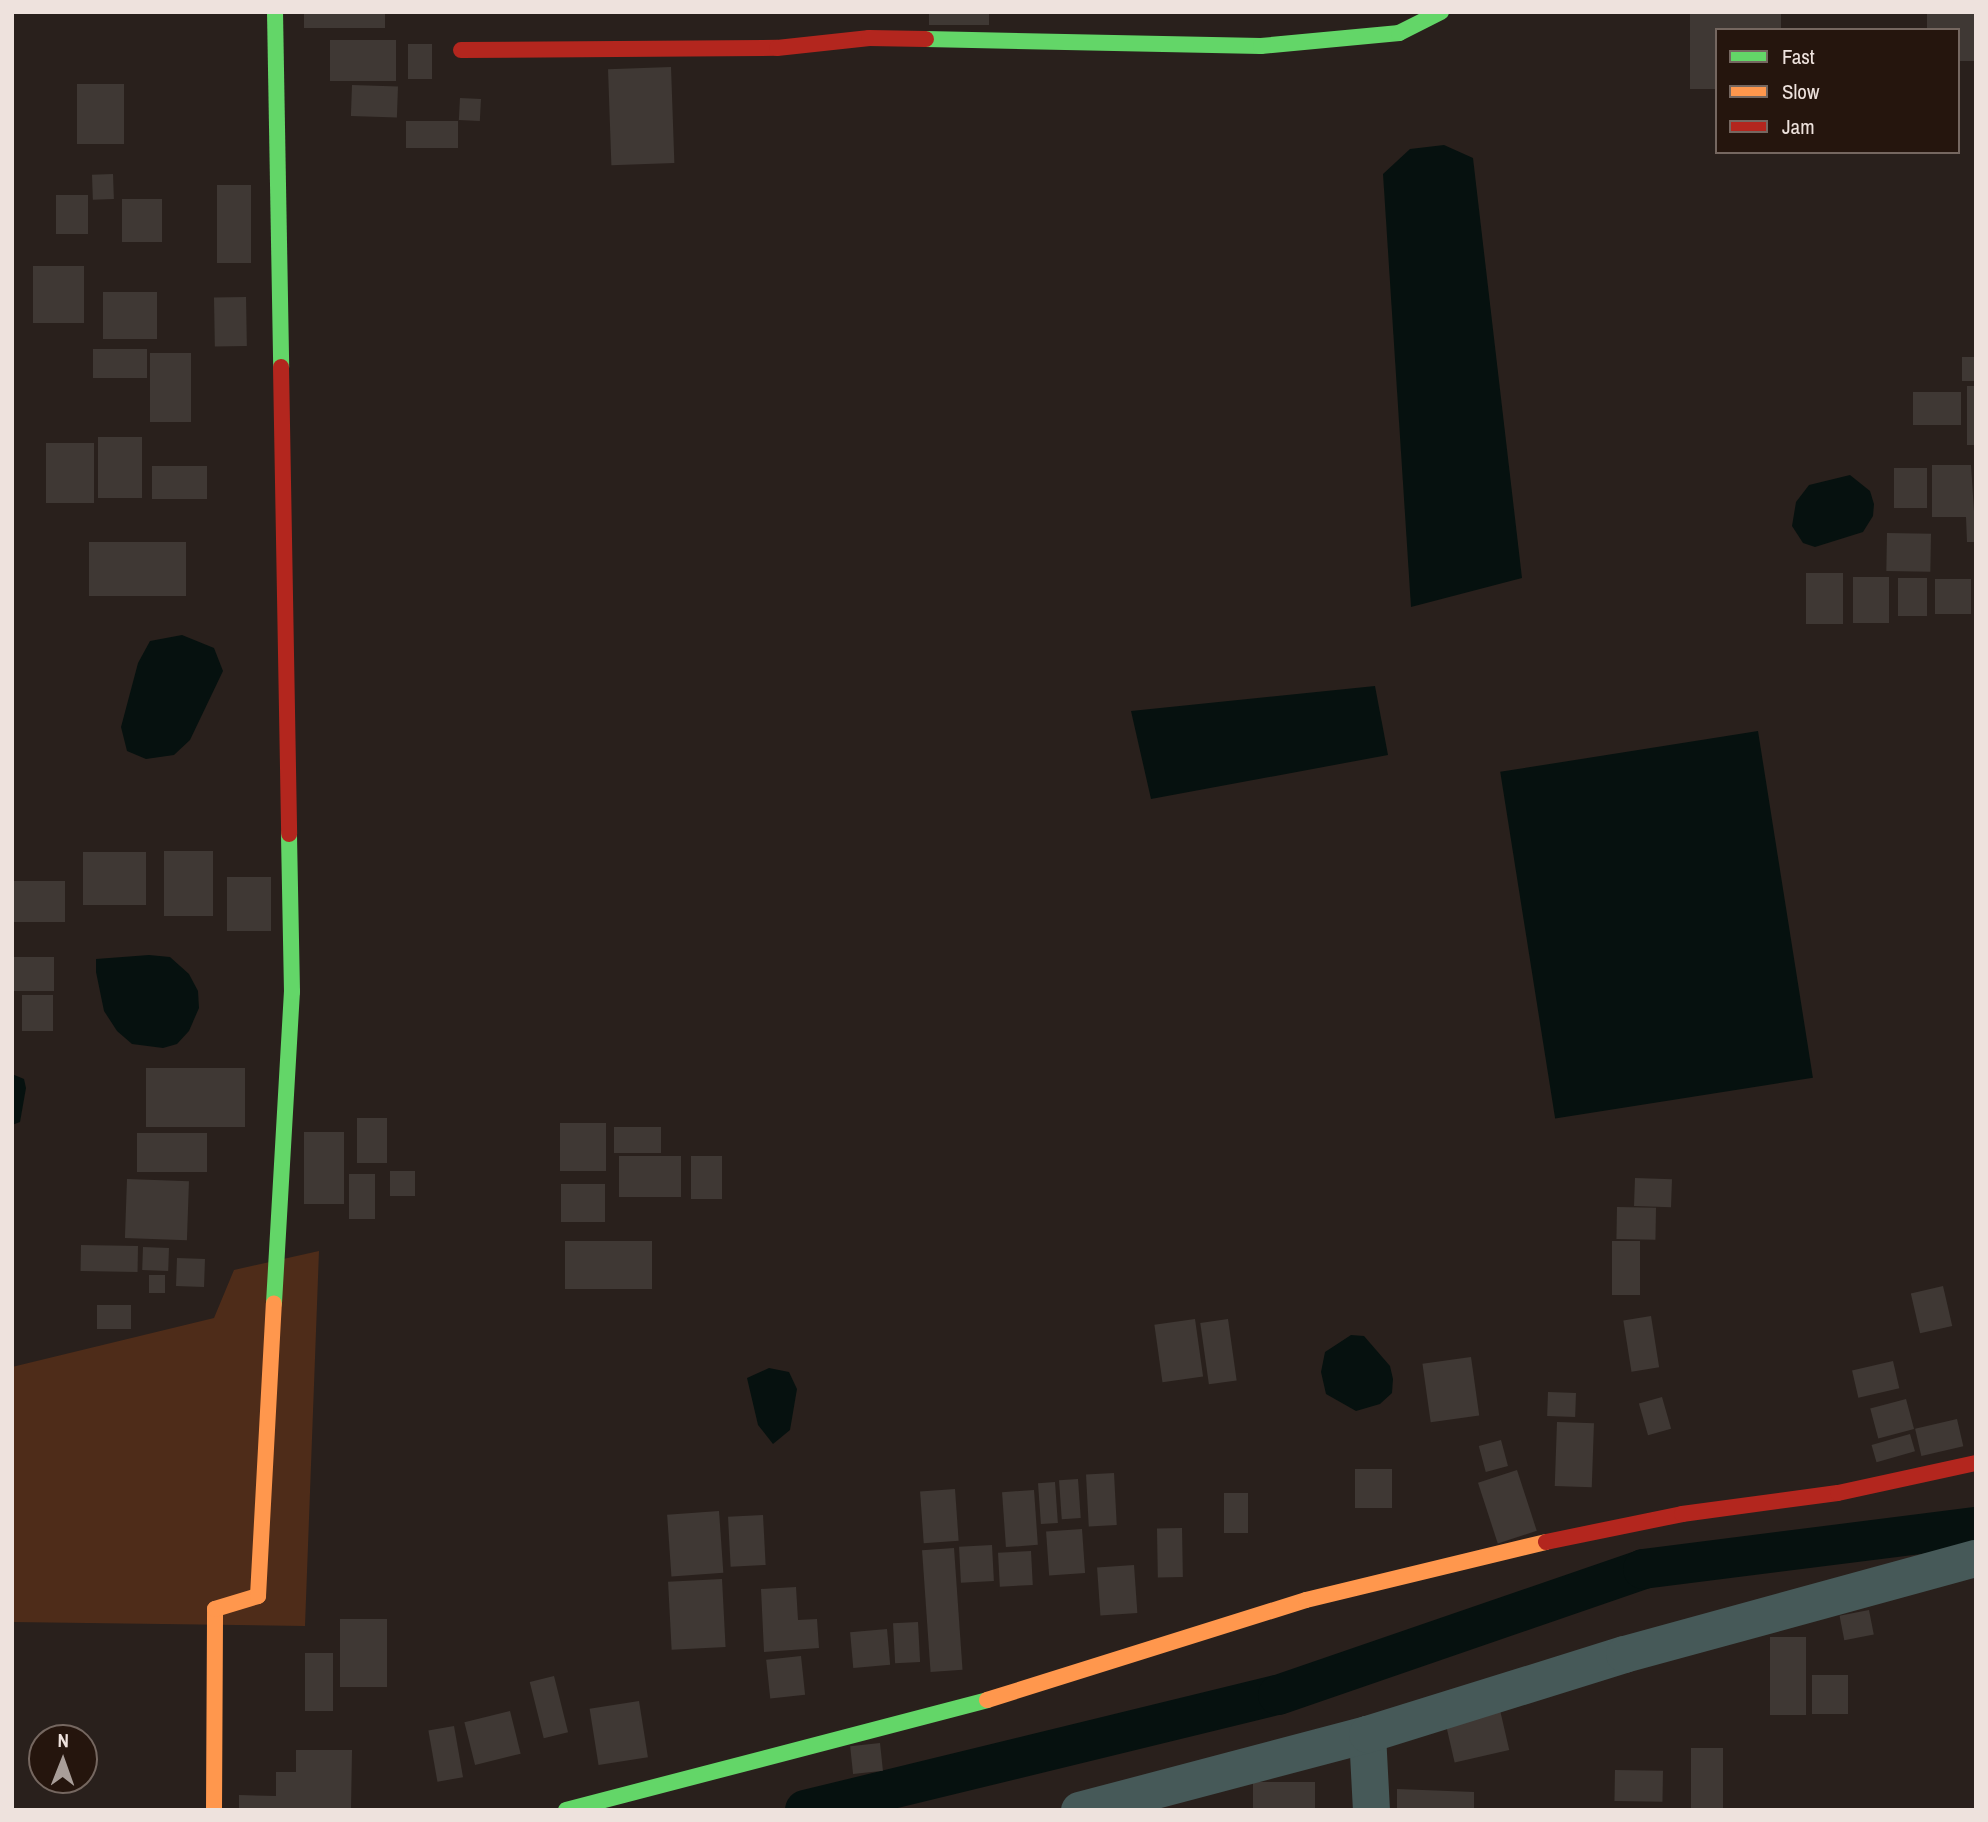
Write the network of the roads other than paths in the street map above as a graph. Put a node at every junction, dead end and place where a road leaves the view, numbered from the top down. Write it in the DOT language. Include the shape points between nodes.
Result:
graph roads {
  1 [pos="275,12"];
  2 [pos="1441,12"];
  3 [pos="460,50"];
  4 [pos="1976,1463"];
  5 [pos="1976,1558"];
  6 [pos="1367,1734"];
  7 [pos="214,1810"];
  8 [pos="566,1810"];
  9 [pos="1079,1810"];
  10 [pos="1371,1810"];
  1 -- 7 [label="street" via="292,992 258,1596 215,1609"];
  2 -- 3 [label="street" via="1399,33 1261,46 870,38 777,48"];
  4 -- 8 [label="street" via="1838,1493 1682,1514 1566,1537 1306,1600 1046,1685"];
  5 -- 6 [label="street" via="1624,1654"];
  6 -- 9 [label="street"];
  6 -- 10 [label="street"];
}
